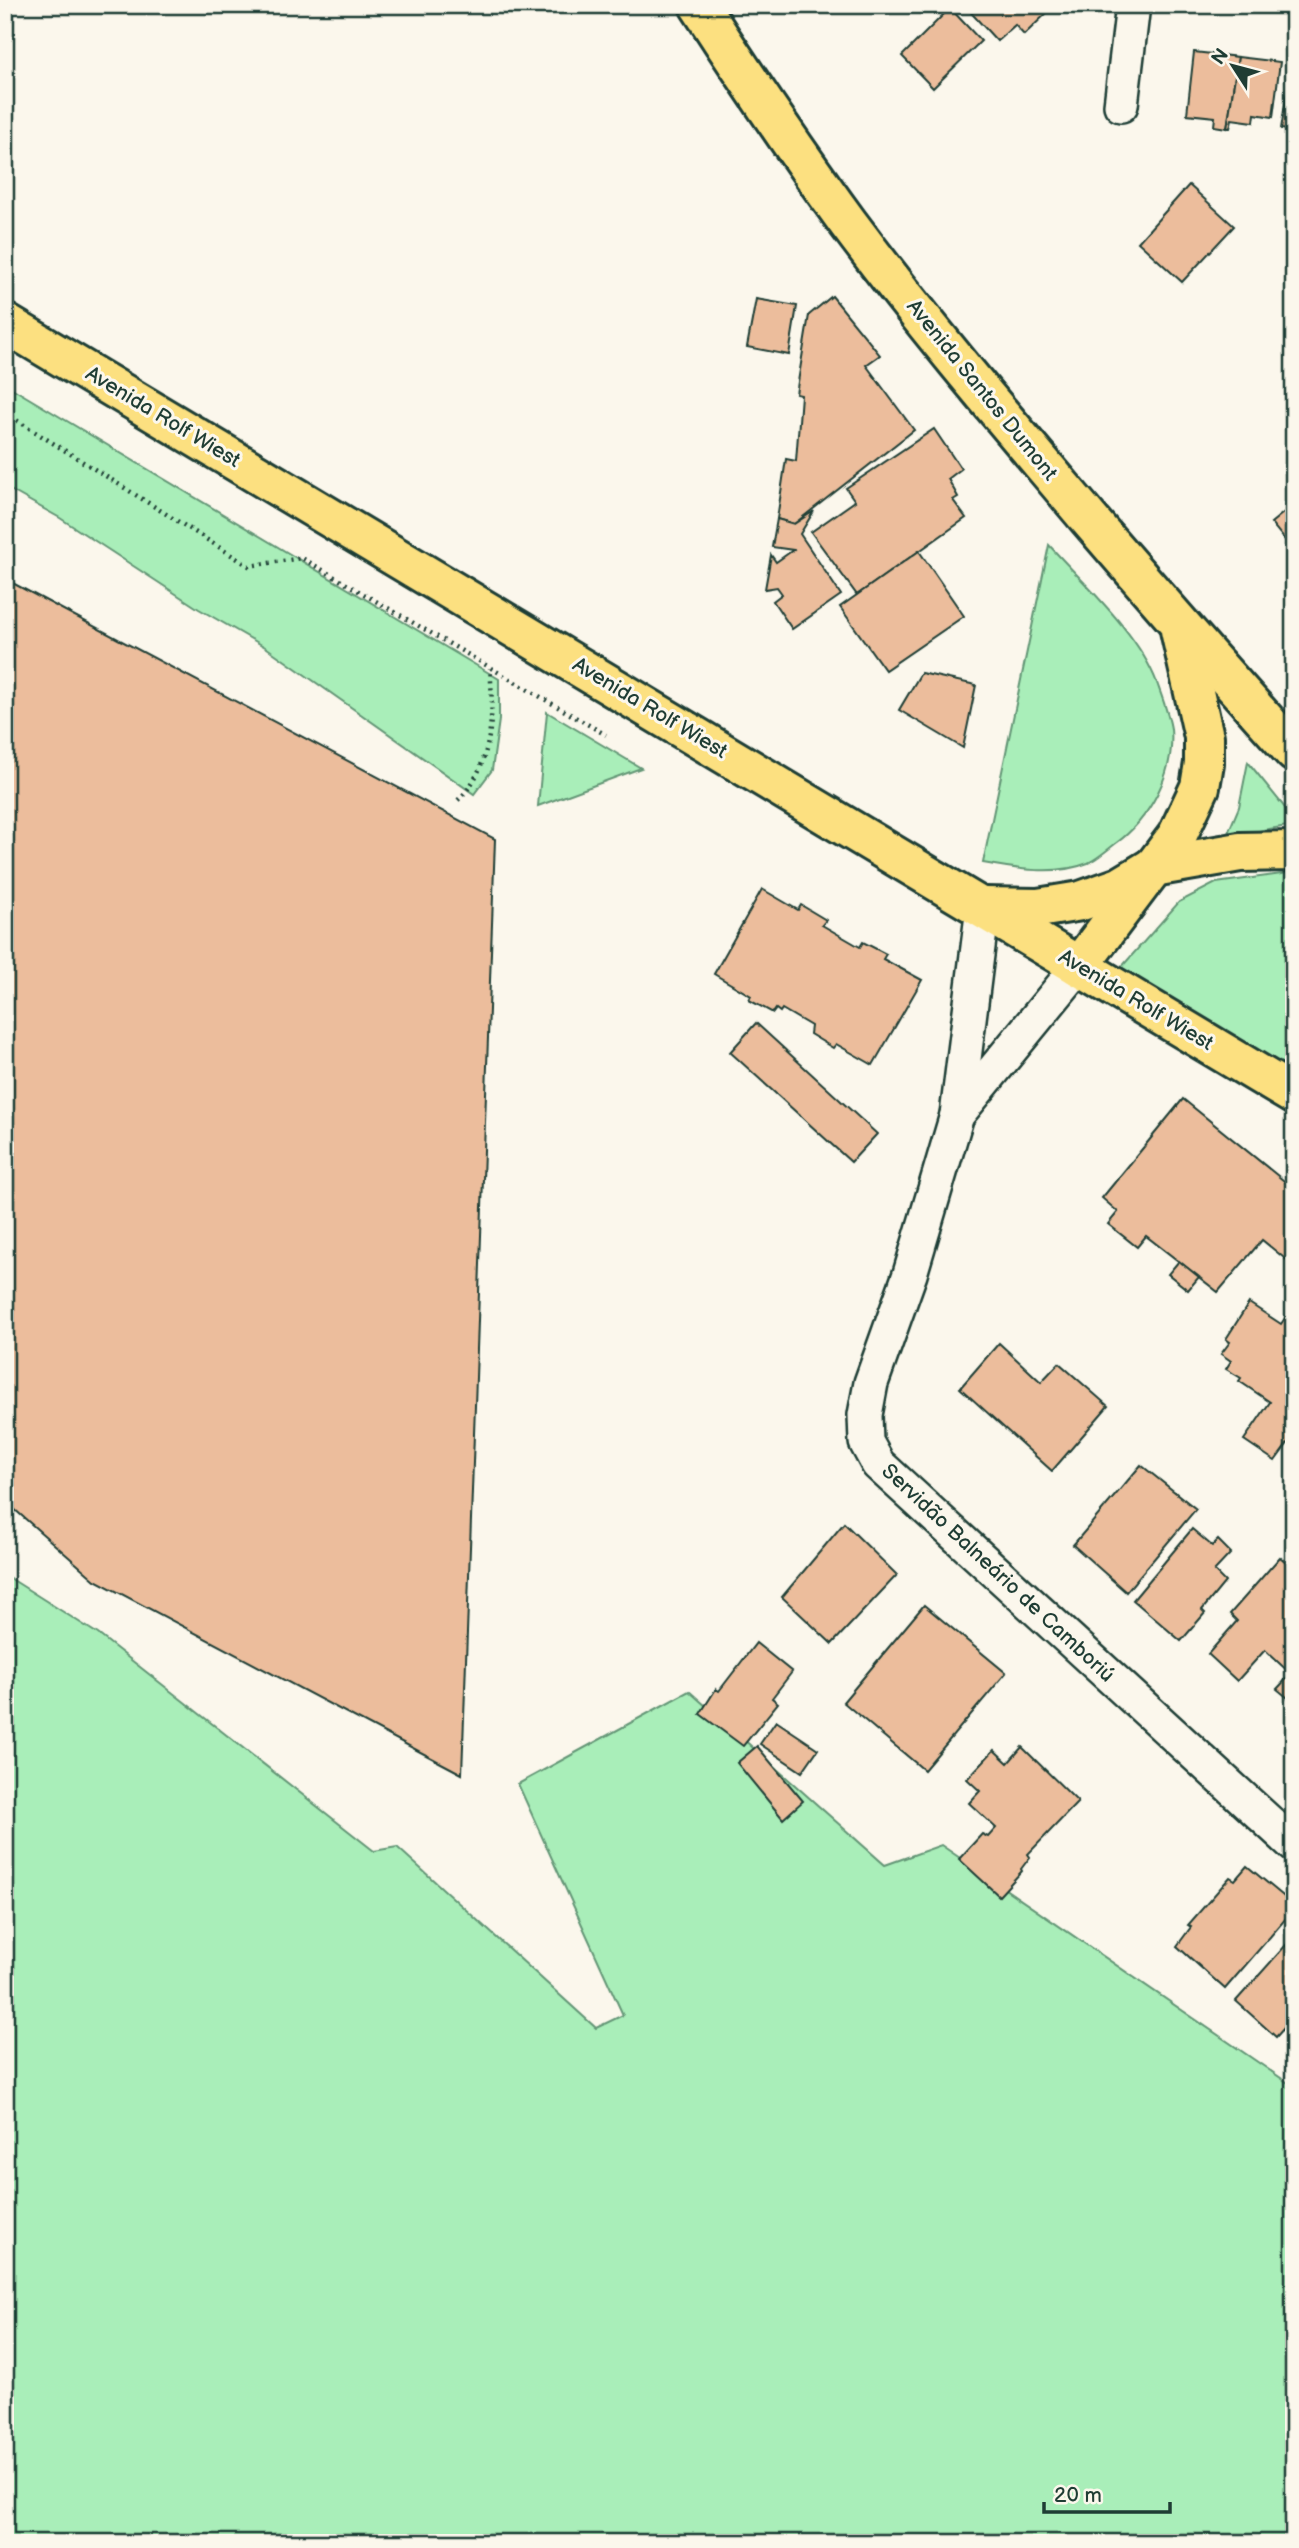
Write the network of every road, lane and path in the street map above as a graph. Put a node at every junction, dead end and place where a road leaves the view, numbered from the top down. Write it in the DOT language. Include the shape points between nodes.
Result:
graph roads {
  1 [pos="699,5"];
  2 [pos="1133,5"];
  3 [pos="1121,104"];
  4 [pos="5,323"];
  5 [pos="5,413"];
  6 [pos="1179,625"];
  7 [pos="491,668"];
  8 [pos="618,741"];
  9 [pos="1294,752"];
  10 [pos="458,800"];
  11 [pos="1294,851"];
  12 [pos="1153,867"];
  13 [pos="983,907"];
  14 [pos="1079,966"];
  15 [pos="1294,1095"];
  16 [pos="957,1115"];
  17 [pos="1294,1845"];
  1 -- 6 [label="main road, Avenida Santos Dumont" via="849,223 1016,434"];
  2 -- 3 [label="street"];
  4 -- 13 [label="main road, Avenida Rolf Wiest"];
  5 -- 7 [label="path" via="249,566 302,558"];
  6 -- 9 [label="main road, Avenida Santos Dumont"];
  6 -- 12 [label="main road" via="1205,737 1204,763 1190,813"];
  7 -- 8 [label="path"];
  7 -- 10 [label="path" via="493,706 482,763 471,787"];
  11 -- 12 [label="main road" via="1240,852"];
  12 -- 13 [label="main road" via="1119,887 1081,901 1038,908"];
  12 -- 14 [label="main road"];
  13 -- 14 [label="main road, Avenida Rolf Wiest"];
  13 -- 16 [label="street, Servidão Balneário de Camboriú"];
  14 -- 15 [label="main road, Avenida Rolf Wiest"];
  14 -- 16 [label="street, Servidão Balneário de Camboriú"];
  16 -- 17 [label="street, Servidão Balneário de Camboriú" via="871,1384 864,1415 866,1442 878,1464"];
}
